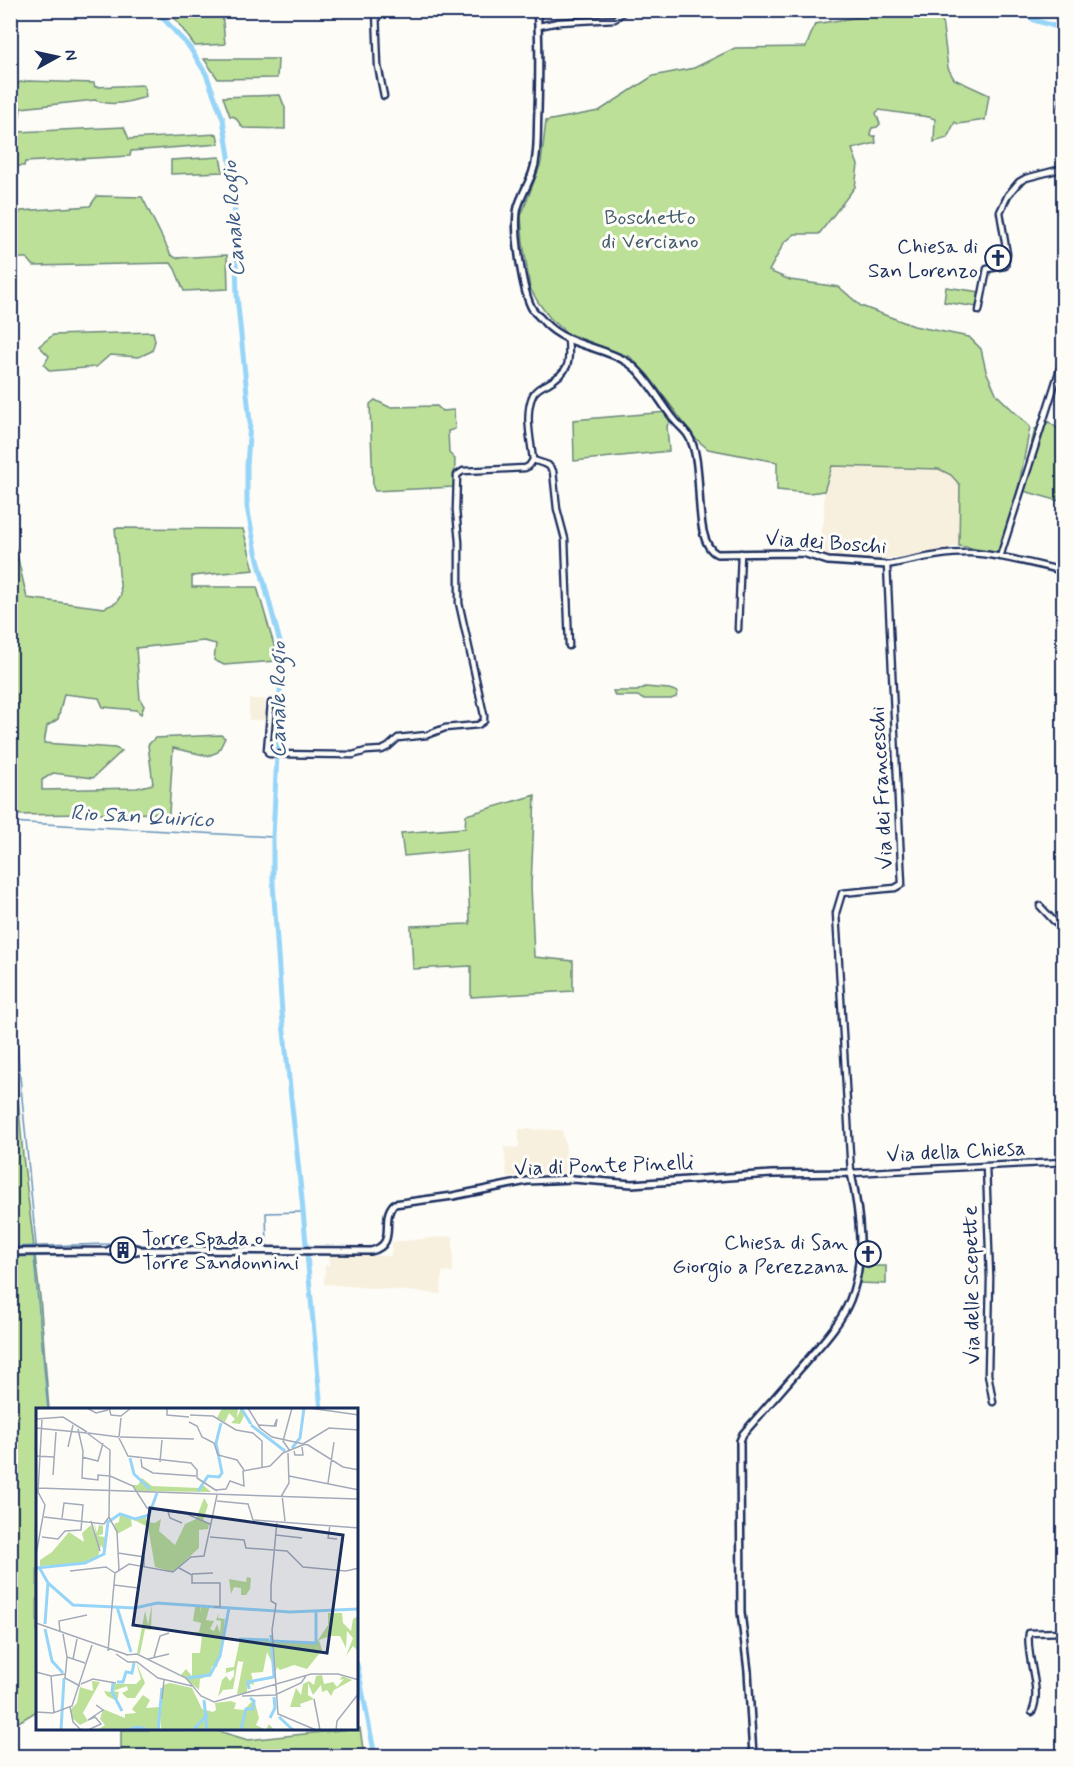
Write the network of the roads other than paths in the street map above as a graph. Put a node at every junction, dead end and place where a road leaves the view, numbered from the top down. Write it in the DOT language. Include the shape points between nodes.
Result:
graph roads {
  1 [pos="376,10"];
  2 [pos="537,10"];
  3 [pos="625,10"];
  4 [pos="539,26"];
  5 [pos="1064,87"];
  6 [pos="384,96"];
  7 [pos="1061,169"];
  8 [pos="1064,182"];
  9 [pos="979,311"];
  10 [pos="567,339"];
  11 [pos="1064,356"];
  12 [pos="533,459"];
  13 [pos="741,553"];
  14 [pos="1000,557"];
  15 [pos="887,565"];
  16 [pos="1064,571"];
  17 [pos="738,628"];
  18 [pos="568,646"];
  19 [pos="271,703"];
  20 [pos="1040,906"];
  21 [pos="1064,932"];
  22 [pos="1064,1162"];
  23 [pos="986,1166"];
  24 [pos="850,1173"];
  25 [pos="10,1252"];
  26 [pos="993,1402"];
  27 [pos="1064,1632"];
  28 [pos="1032,1712"];
  29 [pos="753,1756"];
  1 -- 6 [label="street" via="378,66"];
  2 -- 4 [label="street, Via dei Boschi"];
  3 -- 4 [label="street" via="615,19"];
  4 -- 10 [label="street, Via dei Boschi" via="537,155 517,210 519,252 533,309"];
  5 -- 7 [label="street"];
  7 -- 8 [label="street"];
  7 -- 9 [label="street" via="1026,178 1008,195 1000,212 1007,254 1005,266 987,269"];
  10 -- 12 [label="street" via="569,362 565,372 535,391 531,398"];
  10 -- 13 [label="street, Via dei Boschi" via="627,362 638,372 688,434 695,449 707,547 717,554"];
  11 -- 14 [label="street"];
  12 -- 18 [label="street" via="553,471 565,538"];
  12 -- 19 [label="street" via="525,468 463,471 457,475 459,603 484,721 398,738 382,750 353,755 269,754"];
  13 -- 15 [label="street, Via dei Boschi" via="803,553 828,561"];
  13 -- 17 [label="street"];
  14 -- 15 [label="street, Via dei Boschi" via="953,554"];
  14 -- 16 [label="street, Via dei Boschi"];
  15 -- 24 [label="street, Via dei Franceschi" via="902,884 842,893 838,905"];
  20 -- 21 [label="street"];
  22 -- 23 [label="street, Via della Chiesa"];
  23 -- 24 [label="street, Via della Chiesa"];
  23 -- 26 [label="street, Via delle Scepette" via="988,1374"];
  24 -- 25 [label="street, Via di Ponte Pinelli" via="632,1184 573,1179 527,1181 394,1204 388,1214 386,1241 371,1251"];
  24 -- 29 [label="street" via="860,1241 856,1282 849,1302 826,1338 740,1441 741,1612"];
  27 -- 28 [label="street" via="1029,1633 1035,1703"];
}
